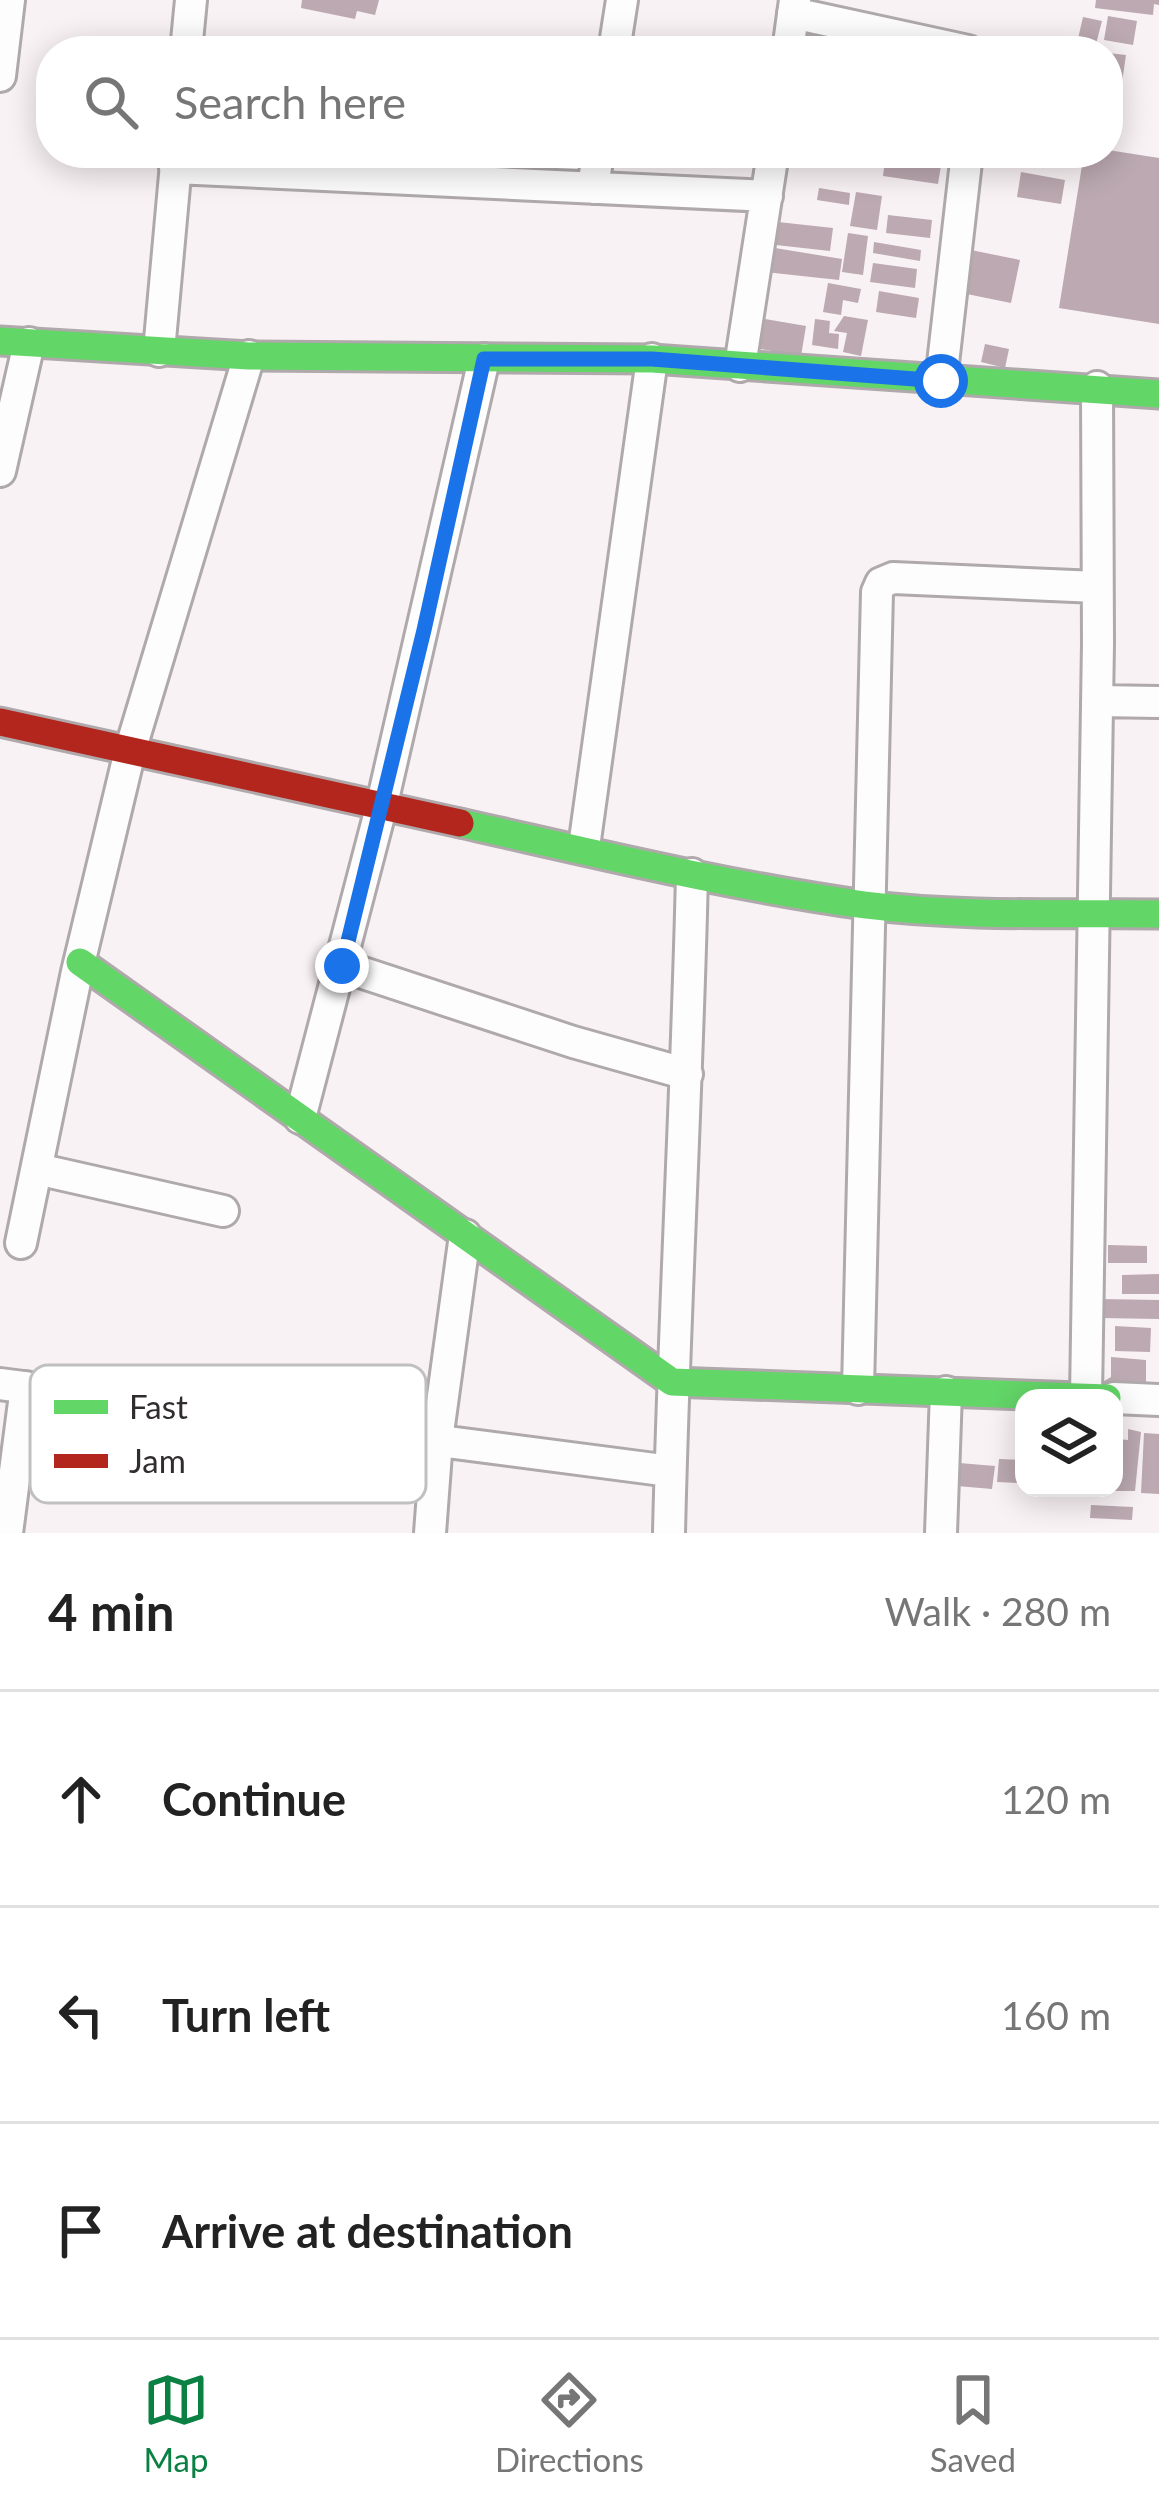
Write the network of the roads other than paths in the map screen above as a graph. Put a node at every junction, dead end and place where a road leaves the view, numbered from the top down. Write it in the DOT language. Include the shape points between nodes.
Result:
graph roads {
  1 [pos="9,0"];
  2 [pos="190,0"];
  3 [pos="622,0"];
  4 [pos="794,6"];
  5 [pos="187,36"];
  6 [pos="616,36"];
  7 [pos="790,36"];
  8 [pos="910,36"];
  9 [pos="0,76"];
  10 [pos="175,168"];
  11 [pos="295,168"];
  12 [pos="596,168"];
  13 [pos="771,168"];
  14 [pos="965,168"];
  15 [pos="593,188"];
  16 [pos="767,196"];
  17 [pos="15,342"];
  18 [pos="159,351"];
  19 [pos="249,356"];
  20 [pos="484,359"];
  21 [pos="652,359"];
  22 [pos="740,366"];
  23 [pos="941,381"];
  24 [pos="1097,387"];
  25 [pos="1159,394"];
  26 [pos="0,470"];
  27 [pos="1097,587"];
  28 [pos="1097,701"];
  29 [pos="1159,702"];
  30 [pos="0,722"];
  31 [pos="130,751"];
  32 [pos="381,808"];
  33 [pos="584,847"];
  34 [pos="692,874"];
  35 [pos="868,905"];
  36 [pos="1094,913"];
  37 [pos="1159,914"];
  38 [pos="80,962"];
  39 [pos="342,966"];
  40 [pos="687,1074"];
  41 [pos="300,1118"];
  42 [pos="37,1169"];
  43 [pos="223,1210"];
  44 [pos="465,1235"];
  45 [pos="21,1243"];
  46 [pos="672,1382"];
  47 [pos="13,1386"];
  48 [pos="858,1389"];
  49 [pos="1086,1389"];
  50 [pos="946,1392"];
  51 [pos="1015,1394"];
  52 [pos="1123,1398"];
  53 [pos="1159,1400"];
  54 [pos="426,1439"];
  55 [pos="437,1440"];
  56 [pos="670,1471"];
  57 [pos="7,1533"];
  58 [pos="430,1533"];
  59 [pos="669,1533"];
  60 [pos="941,1533"];
  1 -- 9 [label="street"];
  2 -- 5 [label="street"];
  3 -- 6 [label="street"];
  4 -- 7 [label="street"];
  4 -- 8 [label="street"];
  10 -- 18 [label="street"];
  11 -- 15 [label="street"];
  12 -- 15 [label="street"];
  13 -- 16 [label="street"];
  14 -- 23 [label="street"];
  15 -- 16 [label="street"];
  16 -- 22 [label="street"];
  17 -- 18 [label="street"];
  17 -- 26 [label="street"];
  18 -- 19 [label="street"];
  19 -- 20 [label="street"];
  19 -- 31 [label="street"];
  20 -- 21 [label="street"];
  20 -- 32 [label="street"];
  21 -- 22 [label="street"];
  21 -- 33 [label="street"];
  22 -- 23 [label="street"];
  23 -- 24 [label="street"];
  24 -- 25 [label="street"];
  24 -- 27 [label="street"];
  27 -- 28 [label="street"];
  27 -- 35 [label="street" via="880,583"];
  28 -- 29 [label="street"];
  28 -- 36 [label="street"];
  30 -- 31 [label="street"];
  31 -- 32 [label="street"];
  31 -- 38 [label="street"];
  32 -- 33 [label="street"];
  32 -- 39 [label="street"];
  33 -- 34 [label="street"];
  34 -- 35 [label="street"];
  34 -- 40 [label="street"];
  35 -- 36 [label="street"];
  35 -- 48 [label="street"];
  36 -- 37 [label="street"];
  36 -- 49 [label="street"];
  38 -- 41 [label="street"];
  38 -- 42 [label="street"];
  39 -- 40 [label="street"];
  39 -- 41 [label="street"];
  40 -- 46 [label="street"];
  41 -- 44 [label="street"];
  42 -- 43 [label="street"];
  42 -- 45 [label="street"];
  44 -- 46 [label="street"];
  44 -- 55 [label="street"];
  46 -- 48 [label="street"];
  46 -- 56 [label="street"];
  47 -- 57 [label="street"];
  48 -- 50 [label="street"];
  50 -- 51 [label="street"];
  50 -- 60 [label="street"];
  52 -- 53 [label="street"];
  54 -- 55 [label="street"];
  55 -- 56 [label="street"];
  55 -- 58 [label="street"];
  56 -- 59 [label="street"];
}
